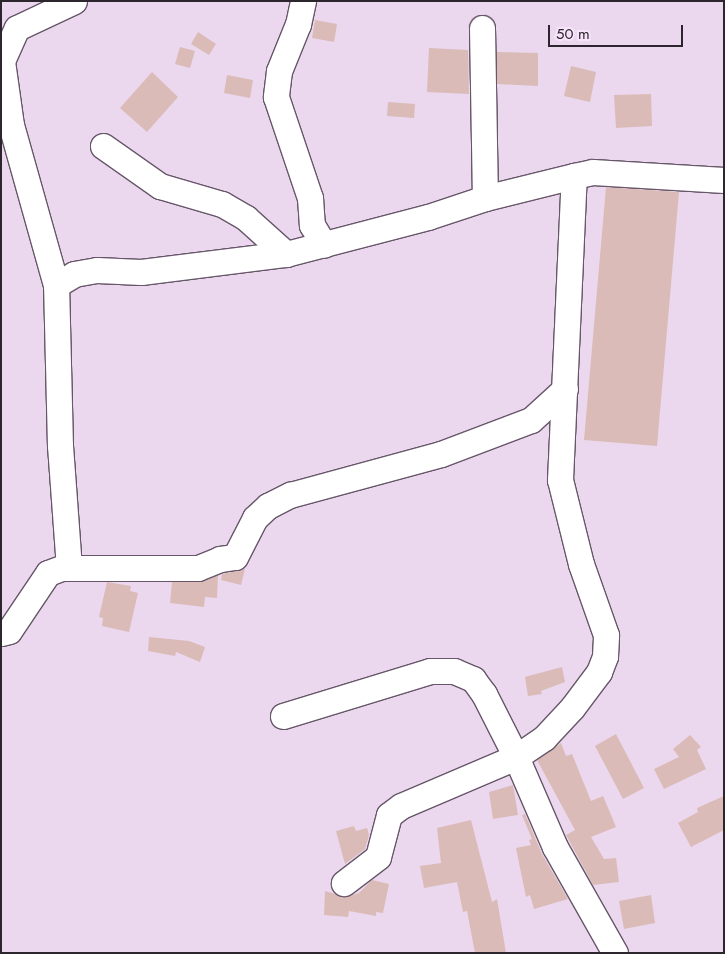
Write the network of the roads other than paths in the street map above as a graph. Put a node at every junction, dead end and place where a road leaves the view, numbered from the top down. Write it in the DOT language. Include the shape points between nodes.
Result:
graph roads {
  1 [pos="74,1"];
  2 [pos="303,1"];
  3 [pos="482,28"];
  4 [pos="6,125"];
  5 [pos="103,146"];
  6 [pos="574,176"];
  7 [pos="724,180"];
  8 [pos="485,198"];
  9 [pos="324,245"];
  10 [pos="286,254"];
  11 [pos="56,285"];
  12 [pos="565,389"];
  13 [pos="69,568"];
  14 [pos="1,633"];
  15 [pos="283,716"];
  16 [pos="516,757"];
  17 [pos="344,883"];
  18 [pos="615,953"];
  1 -- 4 [label="street" via="17,28 2,61"];
  2 -- 9 [label="street" via="298,24 279,71 276,97 310,198 312,225"];
  3 -- 8 [label="street"];
  4 -- 11 [label="street"];
  5 -- 10 [label="street" via="160,186 222,204 246,218"];
  6 -- 7 [label="street" via="593,172"];
  6 -- 8 [label="street"];
  6 -- 12 [label="street"];
  8 -- 9 [label="street"];
  9 -- 10 [label="street"];
  10 -- 11 [label="street" via="141,272 97,270 74,274"];
  11 -- 13 [label="street" via="59,426"];
  12 -- 13 [label="street" via="531,420 440,454 290,495 268,506 254,518 235,557 198,568"];
  12 -- 16 [label="street" via="560,480 581,564 606,635 605,656 599,672 572,708 544,738"];
  13 -- 14 [label="street" via="48,573 9,631"];
  15 -- 16 [label="street" via="430,671 454,671 473,679 484,694"];
  16 -- 17 [label="street" via="401,806 389,815 378,857"];
  16 -- 18 [label="street" via="555,847"];
}
